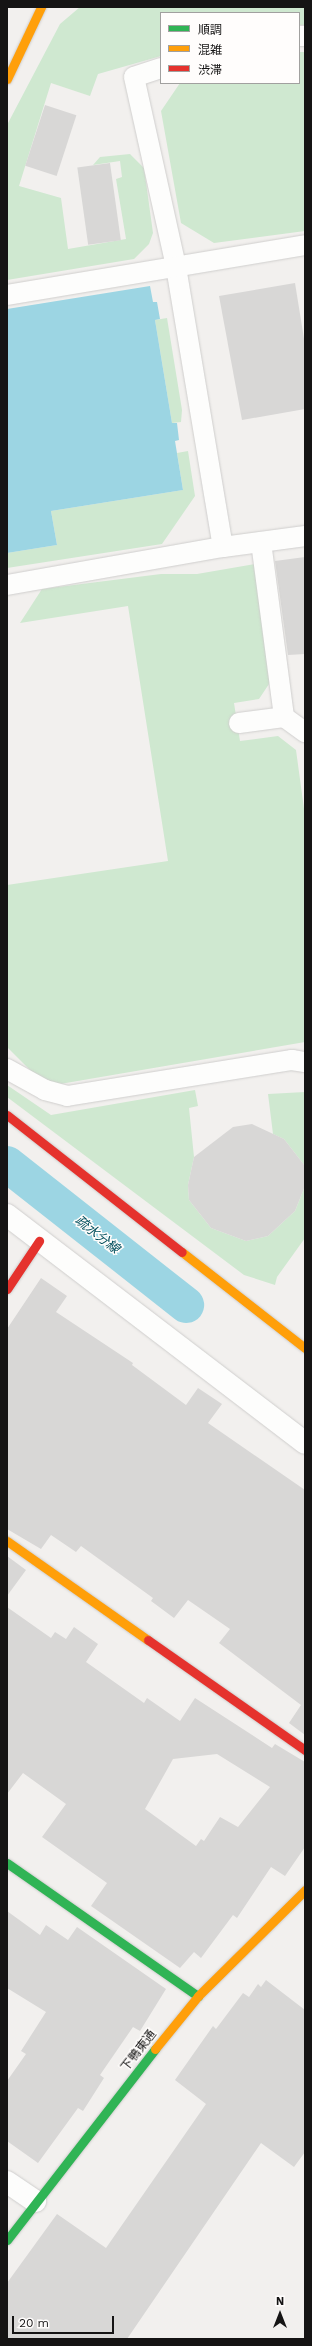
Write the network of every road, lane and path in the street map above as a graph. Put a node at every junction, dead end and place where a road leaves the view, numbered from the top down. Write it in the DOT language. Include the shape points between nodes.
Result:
graph roads {
  1 [pos="41,7"];
  2 [pos="160,68"];
  3 [pos="7,79"];
  4 [pos="305,245"];
  5 [pos="176,267"];
  6 [pos="7,294"];
  7 [pos="305,536"];
  8 [pos="261,542"];
  9 [pos="223,547"];
  10 [pos="7,585"];
  11 [pos="284,717"];
  12 [pos="239,723"];
  13 [pos="305,732"];
  14 [pos="305,1062"];
  15 [pos="7,1069"];
  16 [pos="7,1115"];
  17 [pos="7,1214"];
  18 [pos="40,1241"];
  19 [pos="7,1289"];
  20 [pos="305,1348"];
  21 [pos="305,1443"];
  22 [pos="7,1541"];
  23 [pos="305,1750"];
  24 [pos="7,1863"];
  25 [pos="305,1890"];
  26 [pos="198,1996"];
  27 [pos="7,2182"];
  28 [pos="35,2201"];
  29 [pos="7,2240"];
  1 -- 3 [label="street"];
  2 -- 5 [label="lane" via="134,77"];
  4 -- 5 [label="lane"];
  5 -- 6 [label="lane"];
  5 -- 9 [label="lane"];
  7 -- 8 [label="lane"];
  8 -- 9 [label="lane"];
  8 -- 11 [label="lane"];
  9 -- 10 [label="lane"];
  11 -- 12 [label="lane"];
  11 -- 13 [label="lane"];
  14 -- 15 [label="lane" via="292,1060 67,1096 45,1090"];
  16 -- 20 [label="street"];
  17 -- 18 [label="street"];
  18 -- 19 [label="street"];
  18 -- 21 [label="street"];
  22 -- 23 [label="street"];
  24 -- 26 [label="street"];
  25 -- 26 [label="street, 下鴨東通"];
  26 -- 28 [label="street, 下鴨東通"];
  27 -- 28 [label="street"];
  28 -- 29 [label="street, 下鴨東通"];
}
